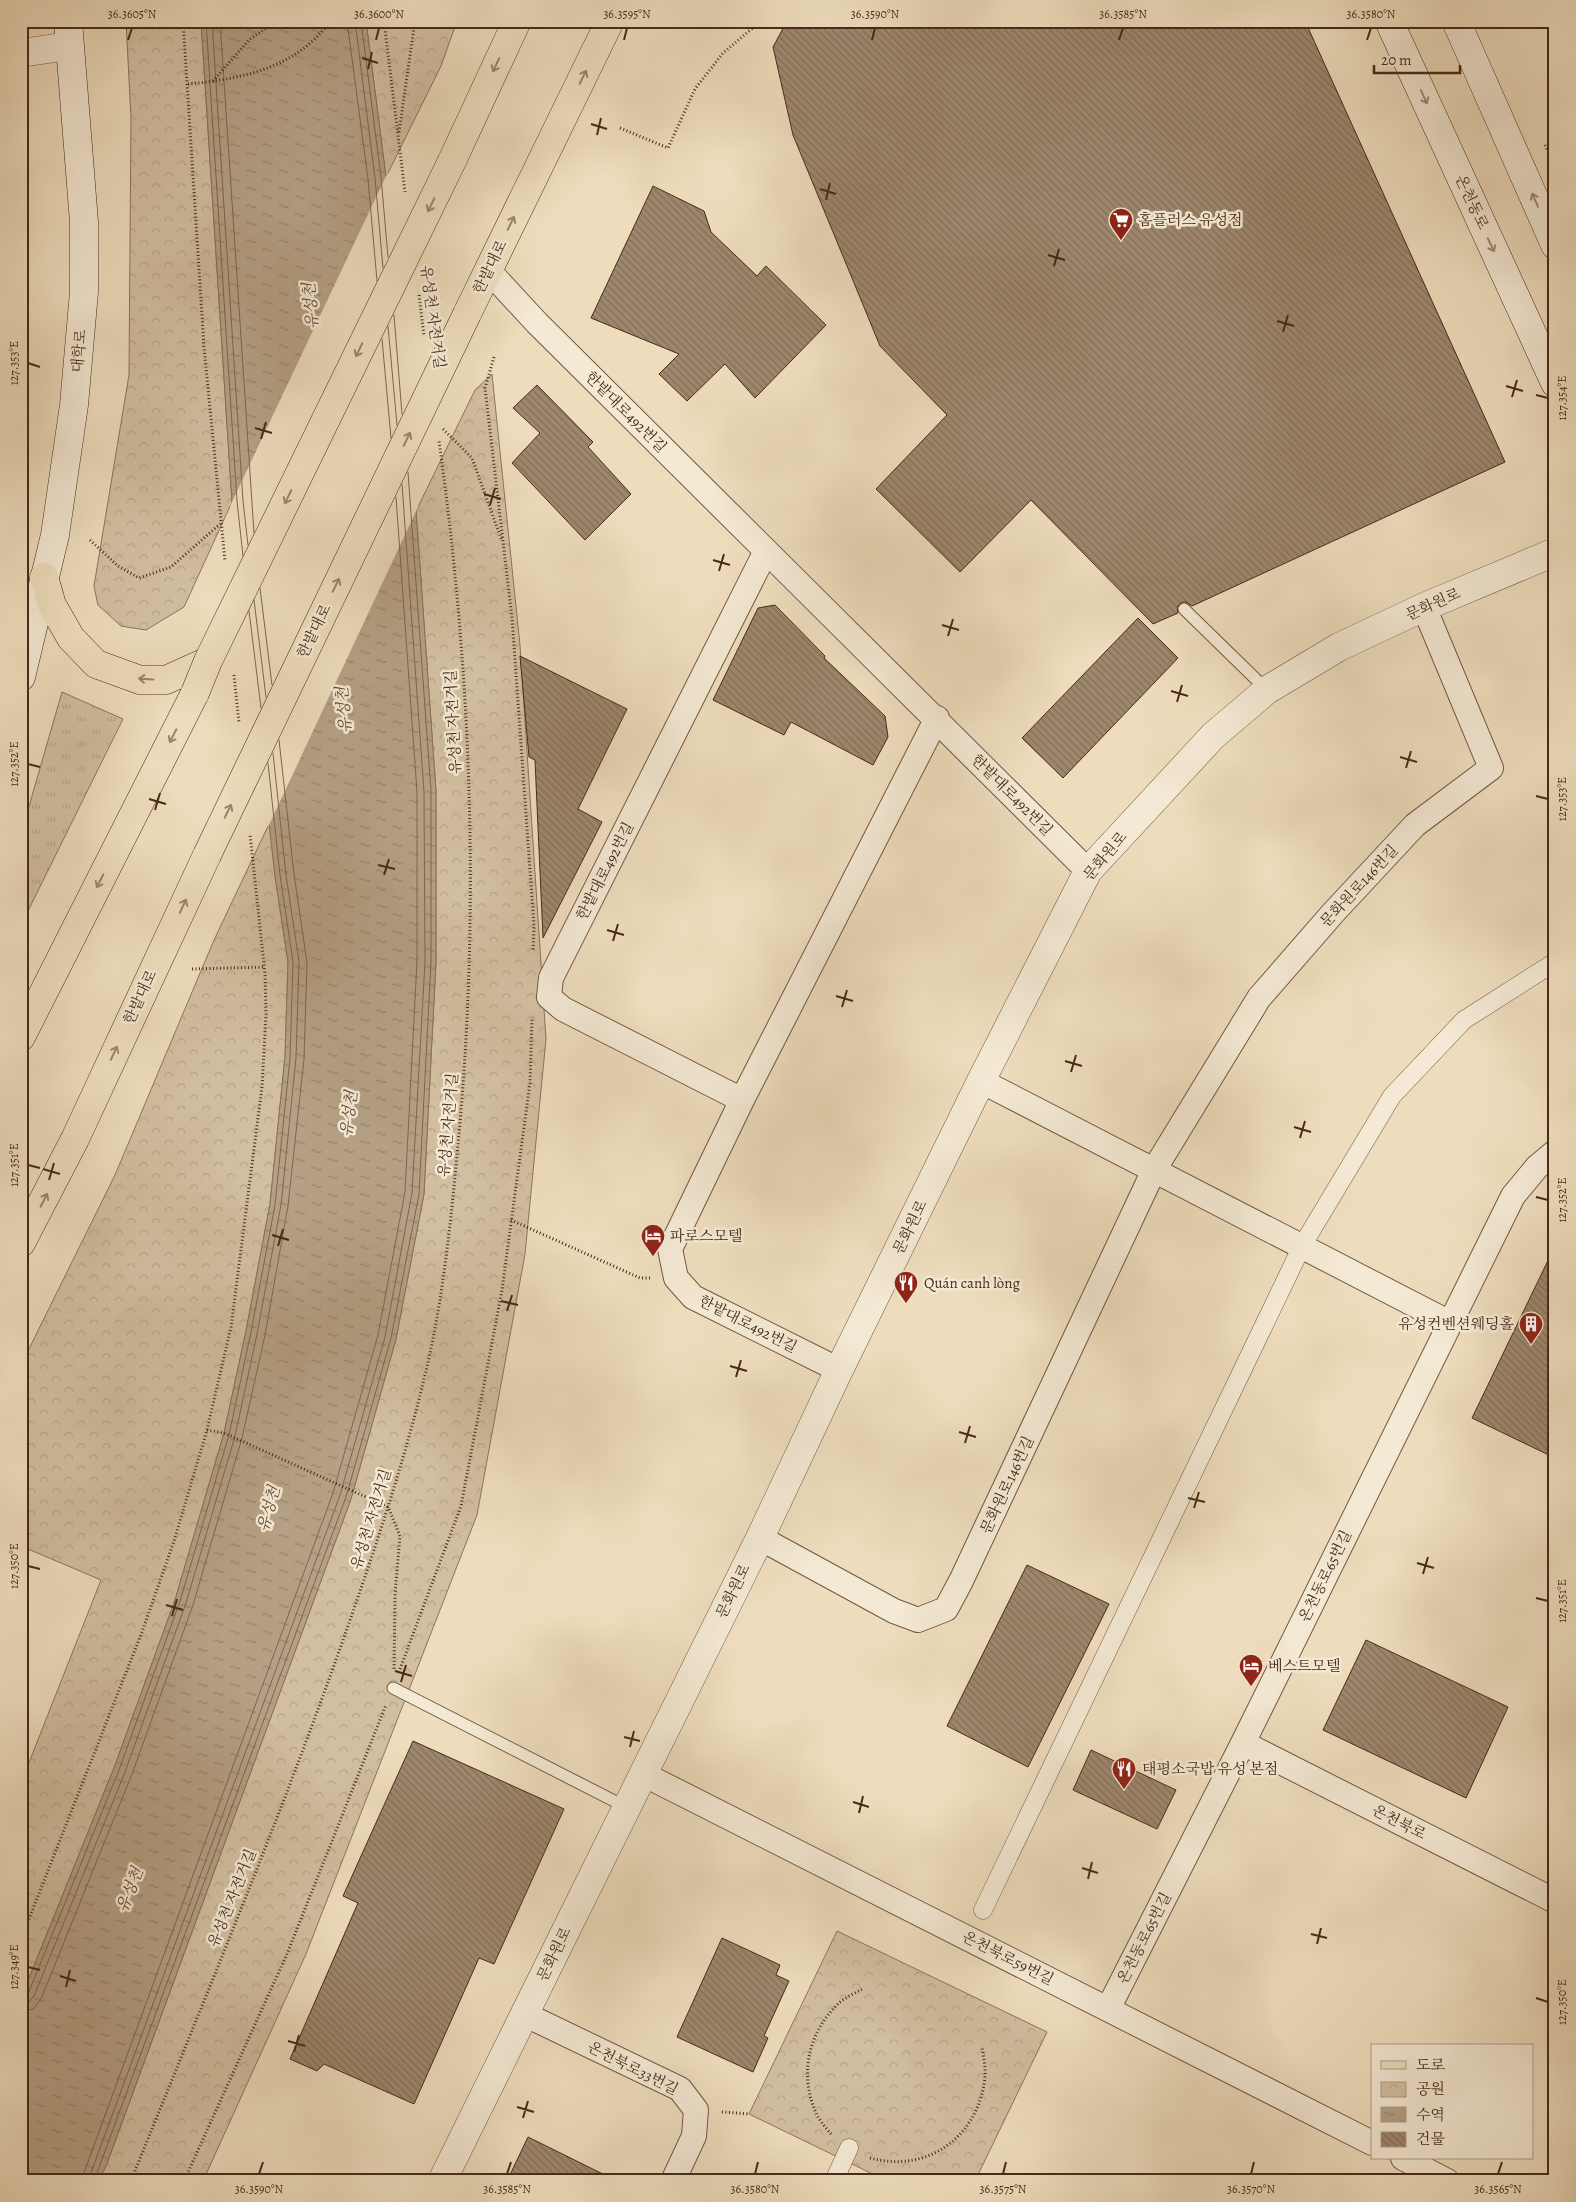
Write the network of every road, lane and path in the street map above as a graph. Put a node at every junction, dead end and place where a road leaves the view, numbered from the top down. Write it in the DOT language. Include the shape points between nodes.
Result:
graph roads {
  1 [pos="183,21"];
  2 [pos="277,21"];
  3 [pos="330,21"];
  4 [pos="384,21"];
  5 [pos="415,21"];
  6 [pos="517,21"];
  7 [pos="610,21"];
  8 [pos="761,21"];
  9 [pos="775,21"];
  10 [pos="781,21"];
  11 [pos="1389,21"];
  12 [pos="1456,21"];
  13 [pos="68,33"];
  14 [pos="21,53"];
  15 [pos="213,81"];
  16 [pos="188,84"];
  17 [pos="620,128"];
  18 [pos="398,138"];
  19 [pos="406,196"];
  20 [pos="1555,245"];
  21 [pos="488,270"];
  22 [pos="419,294"];
  23 [pos="426,343"];
  24 [pos="494,357"];
  25 [pos="1555,383"];
  26 [pos="442,428"];
  27 [pos="438,440"];
  28 [pos="221,524"];
  29 [pos="90,540"];
  30 [pos="504,546"];
  31 [pos="766,551"];
  32 [pos="1555,552"];
  33 [pos="225,563"];
  34 [pos="44,578"];
  35 [pos="1424,607"];
  36 [pos="1184,610"];
  37 [pos="207,673"];
  38 [pos="21,677"];
  39 [pos="1266,690"];
  40 [pos="937,718"];
  41 [pos="239,728"];
  42 [pos="249,828"];
  43 [pos="1088,871"];
  44 [pos="533,953"];
  45 [pos="1555,962"];
  46 [pos="264,967"];
  47 [pos="192,969"];
  48 [pos="532,1007"];
  49 [pos="21,1037"];
  50 [pos="981,1081"];
  51 [pos="742,1100"];
  52 [pos="1555,1152"];
  53 [pos="1154,1170"];
  54 [pos="511,1220"];
  55 [pos="21,1243"];
  56 [pos="1302,1246"];
  57 [pos="676,1278"];
  58 [pos="1450,1322"];
  59 [pos="839,1370"];
  60 [pos="207,1430"];
  61 [pos="388,1507"];
  62 [pos="760,1538"];
  63 [pos="394,1688"];
  64 [pos="1243,1743"];
  65 [pos="643,1774"];
  66 [pos="626,1807"];
  67 [pos="1555,1901"];
  68 [pos="983,1910"];
  69 [pos="21,1939"];
  70 [pos="864,1988"];
  71 [pos="1108,2009"];
  72 [pos="524,2014"];
  73 [pos="982,2046"];
  74 [pos="1371,2142"];
  75 [pos="849,2148"];
  76 [pos="1407,2160"];
  77 [pos="131,2181"];
  78 [pos="184,2181"];
  79 [pos="442,2181"];
  80 [pos="673,2181"];
  81 [pos="834,2181"];
  82 [pos="1447,2181"];
  1 -- 16 [label="path"];
  2 -- 15 [label="path" via="250,39"];
  3 -- 15 [label="path" via="320,36 280,65"];
  4 -- 18 [label="path"];
  5 -- 18 [label="path"];
  6 -- 37 [label="main road, one-way, bridge"];
  21 -- 7 [label="main road, 한밭대로, one-way"];
  8 -- 17 [label="path" via="722,53 695,89 668,148"];
  9 -- 10 [label="path"];
  11 -- 25 [label="street, 온천동로, one-way"];
  20 -- 12 [label="street, one-way"];
  13 -- 14 [label="street"];
  13 -- 34 [label="street, 대학로" via="84,222 84,292 71,424 55,535"];
  15 -- 16 [label="path"];
  16 -- 28 [label="path" via="204,347"];
  18 -- 19 [label="path"];
  21 -- 31 [label="street, 한밭대로492번길"];
  55 -- 21 [label="main road, 한밭대로, one-way, bridge" via="75,1139 207,855"];
  22 -- 23 [label="path, 유성천 자전거길"];
  24 -- 30 [label="path" via="485,388"];
  26 -- 30 [label="path" via="472,458"];
  27 -- 61 [label="path, 유성천 자전거길" via="450,523 466,715 472,898 465,1065 451,1222 429,1356"];
  28 -- 29 [label="path" via="171,567 139,578 118,566"];
  28 -- 33 [label="path"];
  30 -- 44 [label="path" via="534,926"];
  31 -- 40 [label="street, 한밭대로492번길"];
  31 -- 51 [label="street, 한밭대로492번길" via="551,978 550,997 563,1009"];
  32 -- 35 [label="street, 문화원로"];
  37 -- 34 [label="main road, one-way" via="166,680 140,680 96,664 71,638 52,605"];
  34 -- 38 [label="street, 대학로"];
  35 -- 39 [label="street, 문화원로" via="1339,647"];
  35 -- 53 [label="street, 문화원로146번길" via="1491,768 1415,826 1259,998"];
  36 -- 39 [label="lane"];
  37 -- 41 [label="path"];
  37 -- 49 [label="main road, one-way"];
  39 -- 43 [label="street, 문화원로" via="1213,736"];
  40 -- 43 [label="street, 한밭대로492번길"];
  40 -- 51 [label="street"];
  42 -- 46 [label="path"];
  43 -- 50 [label="street, 문화원로"];
  45 -- 56 [label="street" via="1464,1020 1392,1096"];
  46 -- 47 [label="path"];
  46 -- 60 [label="path" via="266,1014 260,1096 231,1327"];
  48 -- 54 [label="path" via="530,1082"];
  50 -- 53 [label="street"];
  50 -- 59 [label="street, 문화원로"];
  51 -- 57 [label="street" via="670,1249"];
  52 -- 58 [label="street, 온천동로65번길" via="1537,1167 1513,1196"];
  53 -- 56 [label="street"];
  53 -- 62 [label="street, 문화원로146번길" via="946,1609 918,1620 894,1611"];
  54 -- 57 [label="path" via="640,1278"];
  54 -- 63 [label="path" via="502,1290 461,1506"];
  56 -- 58 [label="street"];
  56 -- 68 [label="street"];
  57 -- 59 [label="street, 한밭대로492번길" via="693,1297"];
  58 -- 64 [label="street, 온천동로65번길"];
  59 -- 62 [label="street, 문화원로"];
  60 -- 61 [label="path" via="224,1433"];
  60 -- 69 [label="path" via="174,1541 142,1632"];
  61 -- 63 [label="path" via="400,1536 395,1594"];
  61 -- 77 [label="path, 유성천 자전거길" via="308,1740"];
  62 -- 65 [label="street, 문화원로"];
  63 -- 66 [label="lane"];
  63 -- 78 [label="path" via="287,1954"];
  64 -- 67 [label="street, 온천북로"];
  64 -- 71 [label="street, 온천동로65번길"];
  65 -- 66 [label="street, 문화원로"];
  65 -- 71 [label="street, 온천북로59번길"];
  66 -- 72 [label="street, 문화원로"];
  70 -- 75 [label="path" via="839,2003 819,2026 808,2054 807,2085 816,2114 834,2138"];
  71 -- 74 [label="street, 온천북로59번길"];
  72 -- 79 [label="street, 문화원로"];
  72 -- 80 [label="street, 온천북로33번길" via="680,2089 696,2110 694,2136"];
  73 -- 75 [label="path" via="986,2075 980,2104 966,2130 944,2149 917,2160 887,2162 859,2155"];
  75 -- 81 [label="street"];
  76 -- 82 [label="street"];
}
